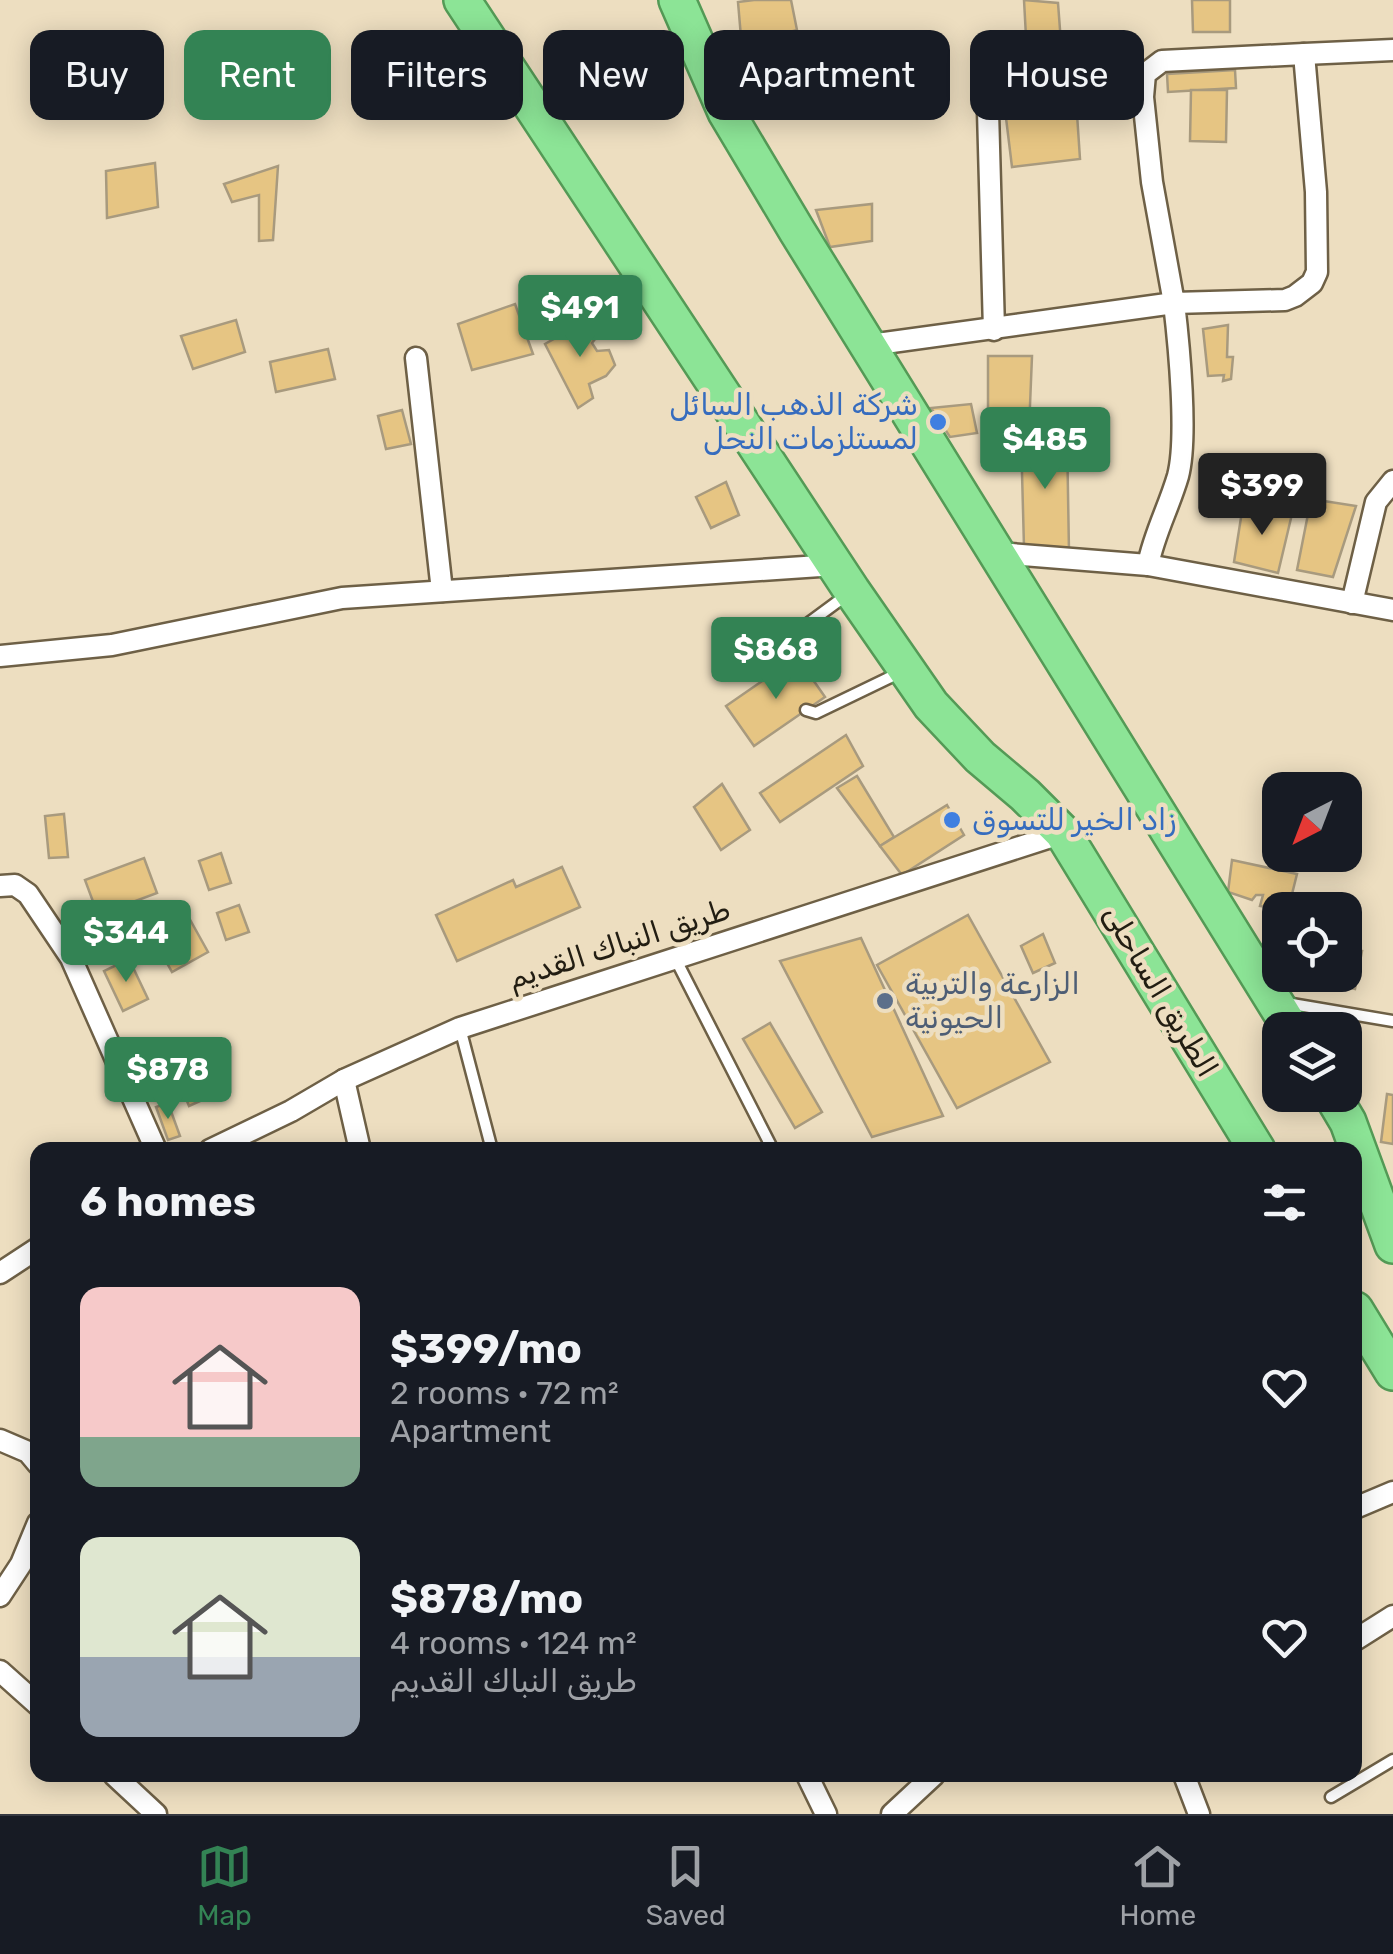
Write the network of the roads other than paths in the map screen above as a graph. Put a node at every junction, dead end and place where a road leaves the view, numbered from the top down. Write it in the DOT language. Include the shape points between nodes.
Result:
graph roads {
  1 [pos="462,0"];
  2 [pos="677,0"];
  3 [pos="1393,50"];
  4 [pos="1304,54"];
  5 [pos="988,120"];
  6 [pos="1174,303"];
  7 [pos="994,330"];
  8 [pos="870,345"];
  9 [pos="416,358"];
  10 [pos="1393,481"];
  11 [pos="998,552"];
  12 [pos="1148,566"];
  13 [pos="844,578"];
  14 [pos="442,591"];
  15 [pos="1352,603"];
  16 [pos="1393,610"];
  17 [pos="0,656"];
  18 [pos="907,669"];
  19 [pos="776,671"];
  20 [pos="806,710"];
  21 [pos="1062,833"];
  22 [pos="0,886"];
  23 [pos="674,957"];
  24 [pos="1280,1012"];
  25 [pos="1362,1019"];
  26 [pos="1393,1021"];
  27 [pos="460,1028"];
  28 [pos="344,1080"];
  29 [pos="1342,1112"];
  30 [pos="1342,1112"];
  31 [pos="152,1142"];
  32 [pos="227,1142"];
  33 [pos="358,1142"];
  34 [pos="490,1142"];
  35 [pos="768,1142"];
  36 [pos="1252,1142"];
  37 [pos="1353,1142"];
  38 [pos="1361,1142"];
  39 [pos="1362,1143"];
  40 [pos="1362,1165"];
  41 [pos="1393,1193"];
  42 [pos="1393,1245"];
  43 [pos="30,1253"];
  44 [pos="0,1273"];
  45 [pos="1362,1329"];
  46 [pos="1393,1372"];
  47 [pos="0,1440"];
  48 [pos="30,1454"];
  49 [pos="1393,1492"];
  50 [pos="1362,1505"];
  51 [pos="30,1542"];
  52 [pos="0,1596"];
  53 [pos="1393,1616"];
  54 [pos="1362,1636"];
  55 [pos="0,1671"];
  56 [pos="30,1699"];
  57 [pos="1393,1760"];
  58 [pos="1362,1779"];
  59 [pos="122,1782"];
  60 [pos="810,1782"];
  61 [pos="926,1782"];
  62 [pos="1187,1782"];
  63 [pos="1357,1782"];
  64 [pos="1332,1797"];
  65 [pos="156,1814"];
  66 [pos="826,1814"];
  67 [pos="892,1814"];
  68 [pos="1199,1814"];
  1 -- 13 [label="highway, الطريق الساحلى"];
  2 -- 8 [label="highway" via="726,112"];
  3 -- 4 [label="street"];
  4 -- 6 [label="street" via="1316,192 1312,282 1284,300"];
  4 -- 6 [label="street" via="1162,61 1145,74 1152,182"];
  5 -- 7 [label="street"];
  6 -- 7 [label="street"];
  6 -- 12 [label="street" via="1182,448"];
  7 -- 8 [label="street"];
  8 -- 11 [label="highway"];
  9 -- 14 [label="street"];
  10 -- 15 [label="street" via="1376,502"];
  11 -- 12 [label="street"];
  11 -- 24 [label="highway"];
  12 -- 15 [label="street"];
  13 -- 14 [label="street"];
  13 -- 18 [label="highway, الطريق الساحلى"];
  13 -- 19 [label="lane" via="787,639"];
  14 -- 17 [label="street" via="342,598 112,645"];
  15 -- 16 [label="street"];
  18 -- 20 [label="lane" via="816,713"];
  18 -- 21 [label="highway, الطريق الساحلى" via="957,734"];
  21 -- 23 [label="street, طريق النباك القديم"];
  21 -- 36 [label="highway, الطريق الساحلى"];
  22 -- 31 [label="street" via="15,885 28,894 71,958"];
  23 -- 27 [label="street, طريق النباك القديم"];
  23 -- 35 [label="lane"];
  25 -- 26 [label="lane"];
  27 -- 28 [label="street, طريق النباك القديم"];
  27 -- 34 [label="lane"];
  28 -- 32 [label="street, طريق النباك القديم"];
  28 -- 33 [label="street"];
  29 -- 38 [label="street"];
  30 -- 37 [label="highway"];
  39 -- 41 [label="street"];
  40 -- 42 [label="highway"];
  43 -- 44 [label="street"];
  45 -- 46 [label="highway"];
  47 -- 48 [label="street"];
  49 -- 50 [label="street"];
  51 -- 52 [label="street"];
  53 -- 54 [label="street"];
  55 -- 56 [label="street"];
  57 -- 58 [label="lane"];
  59 -- 65 [label="street"];
  60 -- 66 [label="street"];
  61 -- 67 [label="street"];
  62 -- 68 [label="street"];
  63 -- 64 [label="lane"];
}
